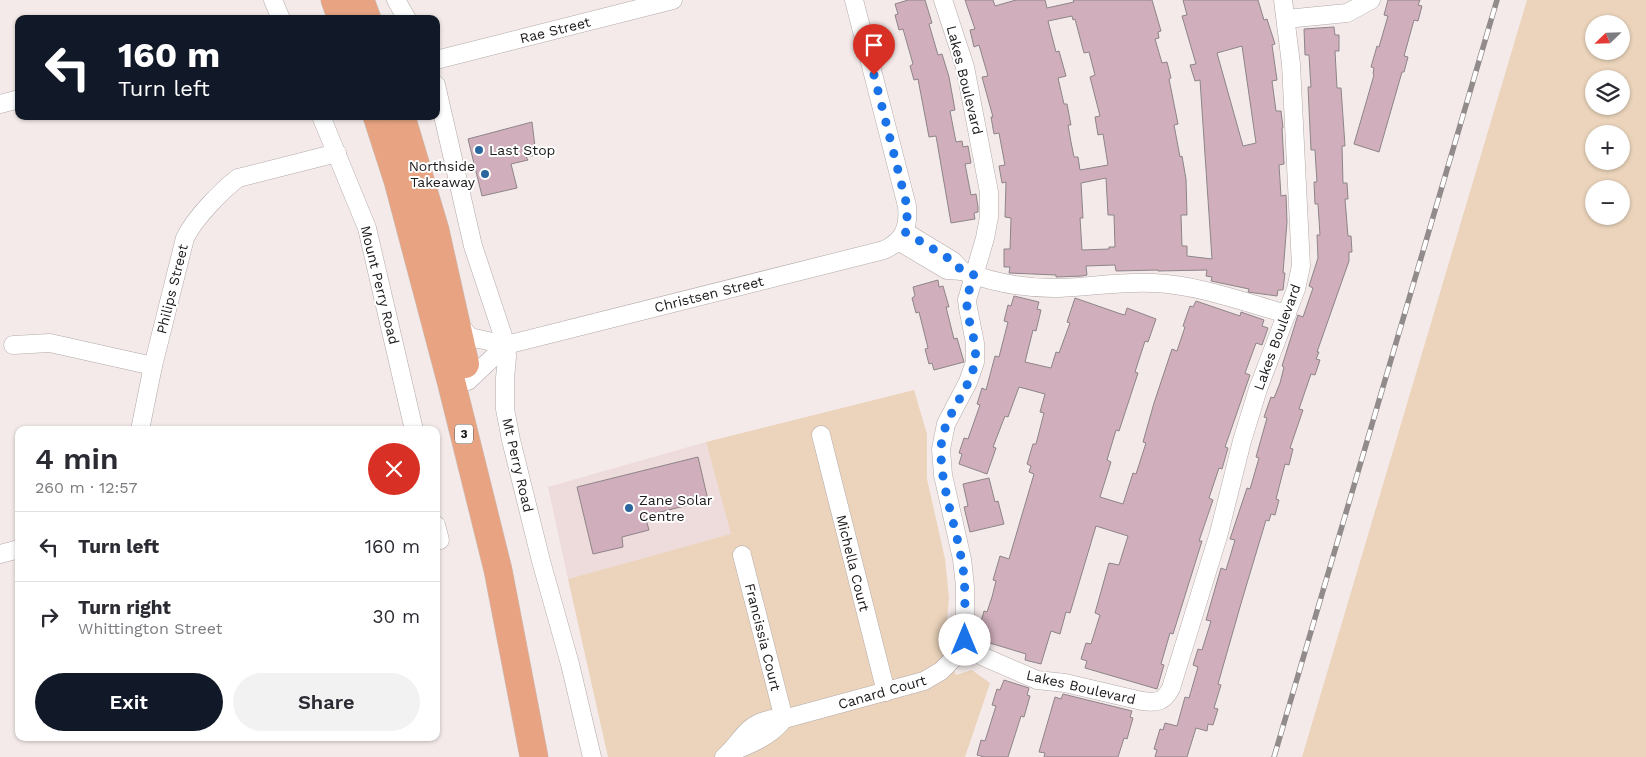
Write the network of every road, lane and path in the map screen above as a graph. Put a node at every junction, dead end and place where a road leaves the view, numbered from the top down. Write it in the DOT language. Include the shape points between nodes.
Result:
graph roads {
  1 [pos="273,0"];
  2 [pos="335,0"];
  3 [pos="360,0"];
  4 [pos="396,0"];
  5 [pos="674,0"];
  6 [pos="854,0"];
  7 [pos="943,0"];
  8 [pos="1283,0"];
  9 [pos="1371,0"];
  10 [pos="279,15"];
  11 [pos="341,15"];
  12 [pos="366,15"];
  13 [pos="405,15"];
  14 [pos="1286,19"];
  15 [pos="440,59"];
  16 [pos="15,100"];
  17 [pos="440,102"];
  18 [pos="0,104"];
  19 [pos="324,120"];
  20 [pos="378,120"];
  21 [pos="403,120"];
  22 [pos="337,153"];
  23 [pos="901,237"];
  24 [pos="968,273"];
  25 [pos="1287,314"];
  26 [pos="455,320"];
  27 [pos="13,345"];
  28 [pos="506,345"];
  29 [pos="153,366"];
  30 [pos="468,381"];
  31 [pos="141,426"];
  32 [pos="413,426"];
  33 [pos="821,434"];
  34 [pos="15,550"];
  35 [pos="0,554"];
  36 [pos="742,555"];
  37 [pos="967,645"];
  38 [pos="886,692"];
  39 [pos="784,719"];
  40 [pos="727,755"];
  41 [pos="534,757"];
  42 [pos="550,757"];
  43 [pos="592,757"];
  1 -- 10 [label="street"];
  2 -- 11 [label="main road"];
  3 -- 12 [label="main road"];
  4 -- 13 [label="street"];
  5 -- 15 [label="street, Rae Street"];
  6 -- 23 [label="street" via="907,206 907,223"];
  7 -- 24 [label="street, Lakes Boulevard" via="965,68 989,192 985,238"];
  8 -- 14 [label="street, Lakes Boulevard"];
  9 -- 14 [label="street" via="1347,12"];
  14 -- 25 [label="street, Lakes Boulevard" via="1301,244 1301,266"];
  16 -- 18 [label="street"];
  17 -- 28 [label="street, Mt Perry Road" via="473,246"];
  19 -- 22 [label="street, Mount Perry Road"];
  20 -- 41 [label="main road, 3" via="398,181 498,570"];
  21 -- 26 [label="main road, 3" via="435,230"];
  22 -- 29 [label="street, Philips Street" via="238,178 195,222 185,238"];
  22 -- 32 [label="street, Mount Perry Road" via="367,228"];
  23 -- 24 [label="street" via="953,261"];
  23 -- 28 [label="street, Christsen Street" via="884,250"];
  24 -- 25 [label="street" via="1008,284 1047,288 1126,282 1180,285"];
  24 -- 37 [label="street, Lakes Boulevard" via="967,300 975,362 946,424 941,449 943,476 962,559"];
  25 -- 37 [label="street, Lakes Boulevard" via="1258,389 1219,533 1166,697 1159,701 1146,701 1037,680 984,657"];
  26 -- 28 [label="street, Christsen Street" via="470,337"];
  26 -- 30 [label="main road, 3"];
  27 -- 29 [label="street" via="50,343"];
  28 -- 30 [label="street, Christsen Street"];
  28 -- 43 [label="street, Mt Perry Road" via="505,409 510,440"];
  29 -- 31 [label="street, Philips Street"];
  30 -- 42 [label="main road, 3"];
  33 -- 38 [label="street, Michella Court"];
  34 -- 35 [label="street"];
  36 -- 39 [label="street, Francissia Court"];
  37 -- 38 [label="street, Canard Court" via="933,677"];
  38 -- 39 [label="street, Canard Court"];
  39 -- 40 [label="street" via="754,743"];
}
